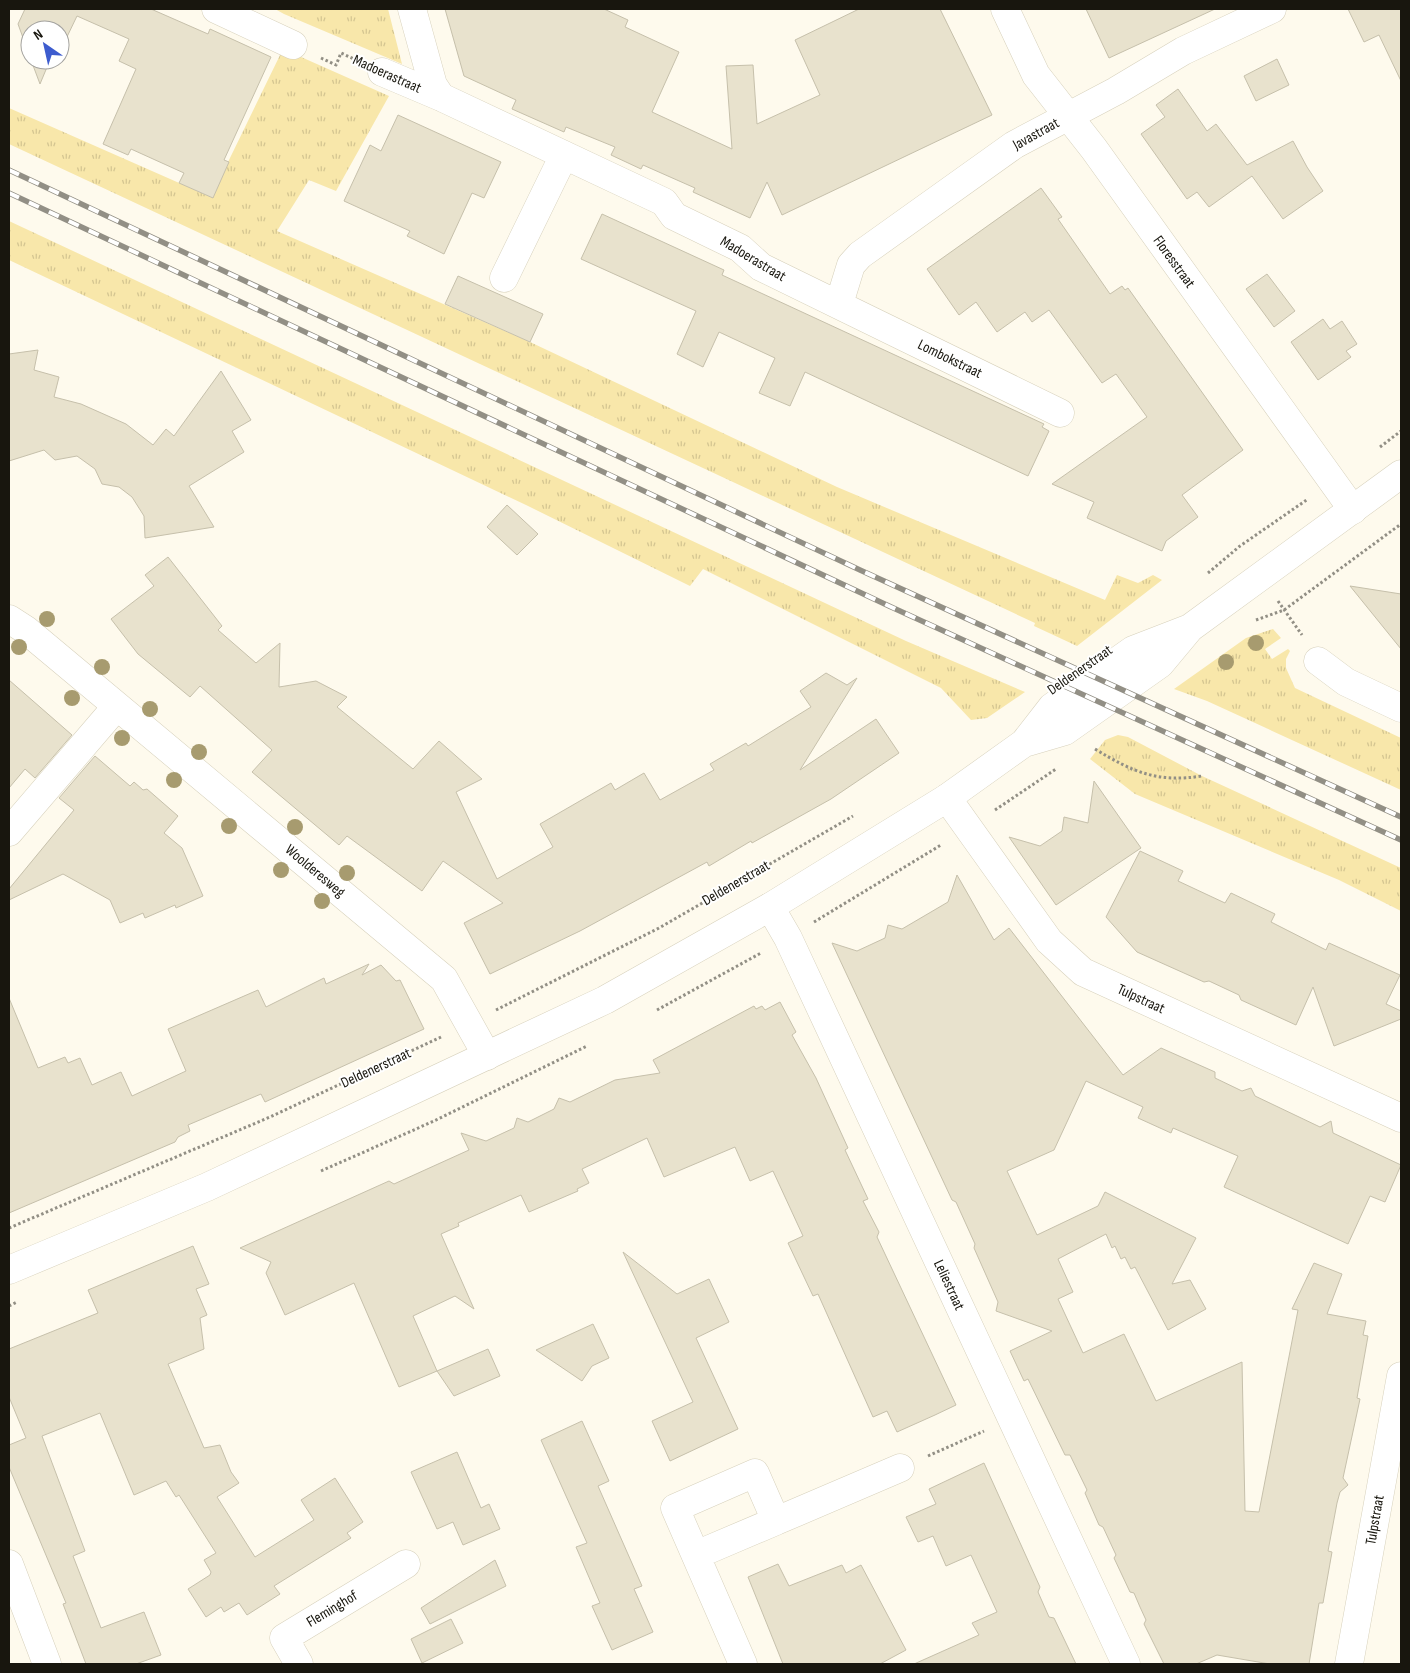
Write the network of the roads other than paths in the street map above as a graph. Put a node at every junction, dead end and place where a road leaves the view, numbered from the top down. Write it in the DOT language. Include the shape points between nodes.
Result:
graph roads {
  1 [pos="216,9"];
  2 [pos="412,9"];
  3 [pos="1005,9"];
  4 [pos="1272,9"];
  5 [pos="293,45"];
  6 [pos="382,72"];
  7 [pos="441,97"];
  8 [pos="1068,116"];
  9 [pos="564,156"];
  10 [pos="504,278"];
  11 [pos="839,304"];
  12 [pos="1060,413"];
  13 [pos="1401,474"];
  14 [pos="1353,510"];
  15 [pos="9,619"];
  16 [pos="1318,660"];
  17 [pos="117,706"];
  18 [pos="1401,708"];
  19 [pos="947,798"];
  20 [pos="9,832"];
  21 [pos="770,906"];
  22 [pos="487,1056"];
  23 [pos="1401,1118"];
  24 [pos="9,1270"];
  25 [pos="1401,1376"];
  26 [pos="900,1468"];
  27 [pos="776,1521"];
  28 [pos="696,1555"];
  29 [pos="9,1564"];
  30 [pos="406,1564"];
  31 [pos="47,1664"];
  32 [pos="299,1664"];
  33 [pos="743,1664"];
  34 [pos="1126,1664"];
  35 [pos="1349,1664"];
  1 -- 5 [label="street"];
  2 -- 7 [label="street" via="433,85"];
  3 -- 8 [label="street, Floresstraat" via="1036,75"];
  4 -- 8 [label="street, Javastraat" via="1183,50"];
  6 -- 7 [label="street, Madoerastraat"];
  7 -- 9 [label="street, Madoerastraat"];
  8 -- 11 [label="street, Javastraat" via="1014,145 860,255 852,265"];
  8 -- 14 [label="street, Floresstraat"];
  9 -- 10 [label="street"];
  9 -- 11 [label="street, Madoerastraat" via="664,202 674,216 740,248 761,267"];
  11 -- 12 [label="street, Lombokstraat"];
  13 -- 14 [label="street, Deldenerstraat"];
  14 -- 19 [label="street, Deldenerstraat" via="1190,628 1132,650 1052,707 1024,744"];
  15 -- 17 [label="street, Woolderesweg"];
  16 -- 18 [label="street" via="1346,682"];
  17 -- 20 [label="street"];
  17 -- 22 [label="street, Woolderesweg" via="444,979"];
  19 -- 21 [label="street, Deldenerstraat"];
  19 -- 23 [label="street, Tulpstraat" via="1049,941 1083,972"];
  21 -- 22 [label="street, Deldenerstraat" via="604,1000"];
  21 -- 34 [label="street, Leliestraat" via="788,938"];
  22 -- 24 [label="street, Deldenerstraat" via="207,1187"];
  25 -- 35 [label="street, Tulpstraat"];
  26 -- 27 [label="street"];
  27 -- 28 [label="street"];
  27 -- 28 [label="street" via="755,1473 675,1508"];
  28 -- 33 [label="street"];
  29 -- 31 [label="street"];
  30 -- 32 [label="street, Fleminghof" via="284,1638"];
}
